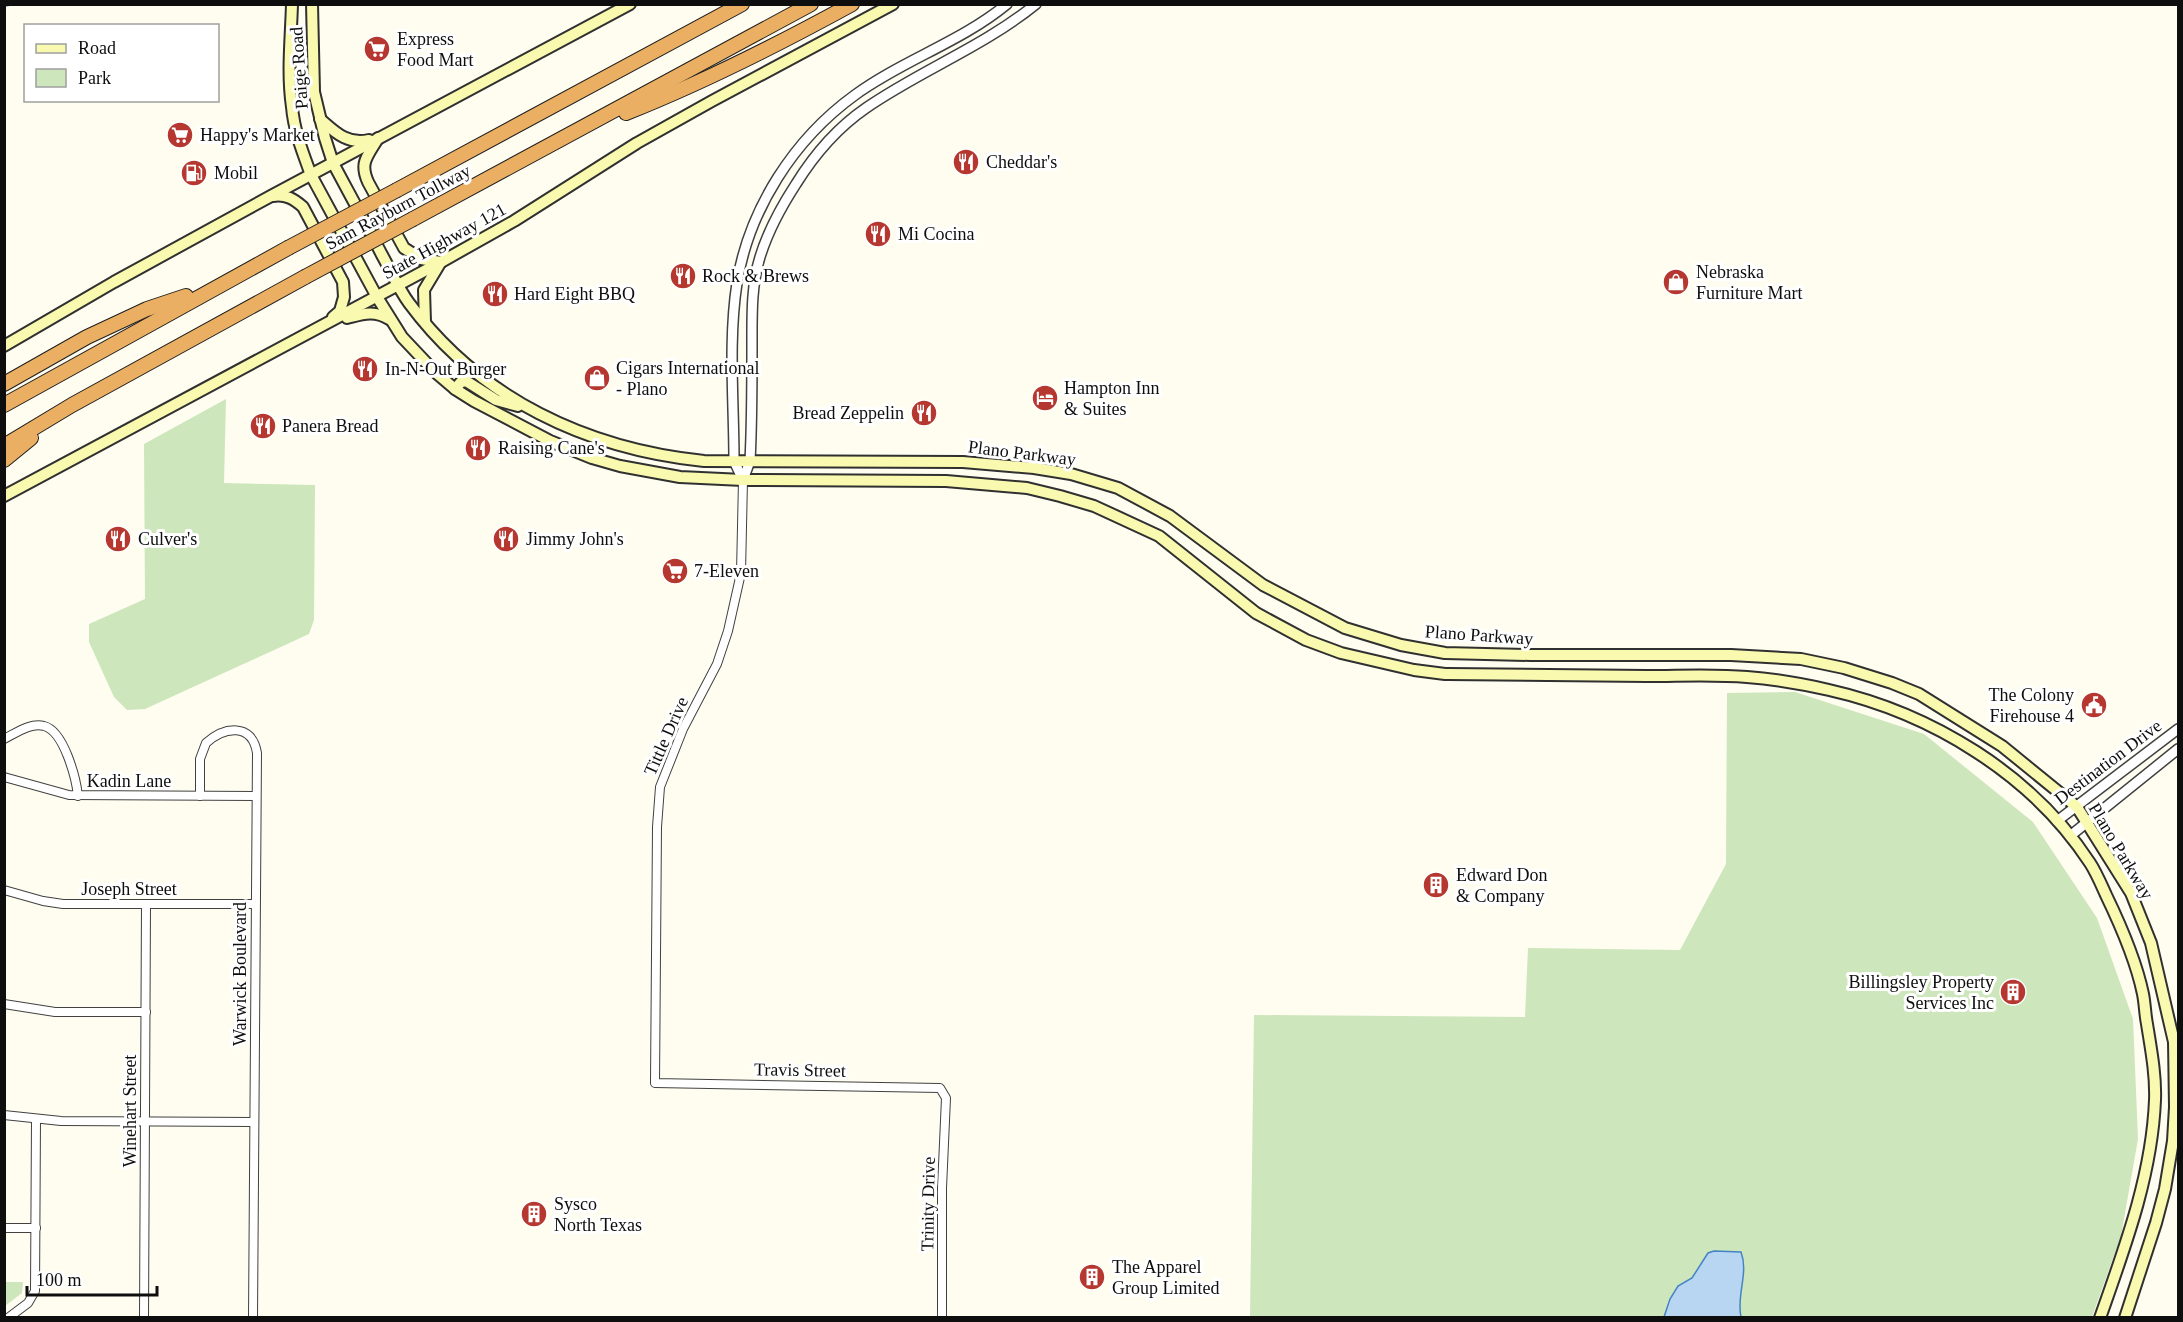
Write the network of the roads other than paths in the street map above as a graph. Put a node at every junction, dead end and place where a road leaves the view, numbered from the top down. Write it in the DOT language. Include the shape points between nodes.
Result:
graph roads {
  1 [pos="292,4"];
  2 [pos="312,4"];
  3 [pos="630,4"];
  4 [pos="811,4"];
  5 [pos="852,4"];
  6 [pos="893,4"];
  7 [pos="1008,4"];
  8 [pos="1036,4"];
  9 [pos="738,6"];
  10 [pos="320,118"];
  11 [pos="571,134"];
  12 [pos="378,138"];
  13 [pos="333,163"];
  14 [pos="311,175"];
  15 [pos="271,196"];
  16 [pos="441,262"];
  17 [pos="399,285"];
  18 [pos="214,288"];
  19 [pos="377,297"];
  20 [pos="390,320"];
  21 [pos="425,322"];
  22 [pos="323,325"];
  23 [pos="4,346"];
  24 [pos="4,384"];
  25 [pos="455,389"];
  26 [pos="4,405"];
  27 [pos="72,405"];
  28 [pos="527,408"];
  29 [pos="4,446"];
  30 [pos="4,460"];
  31 [pos="734,461"];
  32 [pos="750,461"];
  33 [pos="742,480"];
  34 [pos="4,496"];
  35 [pos="2178,729"];
  36 [pos="4,738"];
  37 [pos="2178,749"];
  38 [pos="4,777"];
  39 [pos="78,796"];
  40 [pos="200,796"];
  41 [pos="256,796"];
  42 [pos="2077,807"];
  43 [pos="2057,821"];
  44 [pos="2088,822"];
  45 [pos="2070,836"];
  46 [pos="4,890"];
  47 [pos="146,904"];
  48 [pos="255,904"];
  49 [pos="4,1004"];
  50 [pos="146,1012"];
  51 [pos="655,1083"];
  52 [pos="943,1091"];
  53 [pos="4,1116"];
  54 [pos="36,1119"];
  55 [pos="145,1122"];
  56 [pos="254,1122"];
  57 [pos="4,1228"];
  58 [pos="36,1228"];
  59 [pos="8,1317"];
  60 [pos="144,1317"];
  61 [pos="253,1317"];
  62 [pos="942,1317"];
  63 [pos="2100,1317"];
  64 [pos="2125,1317"];
  1 -- 14 [label="main road, Paige Road" via="292,110"];
  2 -- 10 [label="main road, Paige Road" via="314,92"];
  3 -- 12 [label="main road"];
  4 -- 11 [label="highway, Sam Rayburn Tollway"];
  5 -- 11 [label="highway" via="667,97"];
  6 -- 16 [label="main road, State Highway 121" via="637,143"];
  7 -- 31 [label="street" via="967,33 883,77 831,114 790,160 770,190 754,221 737,284"];
  8 -- 32 [label="street" via="975,47 866,108 825,144 786,198 767,236 754,284"];
  9 -- 18 [label="highway, Sam Rayburn Tollway, bridge"];
  10 -- 12 [label="main road" via="346,139"];
  10 -- 13 [label="main road, Paige Road"];
  11 -- 27 [label="highway, Sam Rayburn Tollway, bridge"];
  12 -- 13 [label="main road"];
  12 -- 16 [label="main road" via="363,163 368,182 404,248 421,259"];
  13 -- 14 [label="main road"];
  13 -- 17 [label="main road, Plano Parkway"];
  14 -- 15 [label="main road"];
  14 -- 19 [label="main road, Plano Parkway"];
  15 -- 22 [label="main road" via="294,199 303,207 344,282 340,311"];
  15 -- 23 [label="main road"];
  16 -- 17 [label="main road, State Highway 121"];
  16 -- 21 [label="main road" via="424,290"];
  17 -- 19 [label="main road, State Highway 121"];
  17 -- 21 [label="main road, Plano Parkway"];
  18 -- 24 [label="highway" via="147,309 87,337"];
  18 -- 26 [label="highway, Sam Rayburn Tollway"];
  19 -- 20 [label="main road, Plano Parkway"];
  19 -- 22 [label="main road, State Highway 121"];
  20 -- 22 [label="main road" via="366,313"];
  20 -- 25 [label="main road, Plano Parkway" via="407,344"];
  21 -- 28 [label="main road, Plano Parkway" via="478,374"];
  22 -- 34 [label="main road, State Highway 121"];
  25 -- 28 [label="main road" via="466,381 496,400"];
  25 -- 33 [label="main road, Plano Parkway" via="528,431 592,458 649,473"];
  27 -- 29 [label="highway, Sam Rayburn Tollway"];
  27 -- 30 [label="highway"];
  28 -- 31 [label="main road, Plano Parkway" via="581,432 642,451 694,460"];
  31 -- 32 [label="main road, Plano Parkway"];
  31 -- 33 [label="street"];
  32 -- 33 [label="street"];
  32 -- 42 [label="main road, Plano Parkway" via="963,462 1071,474 1119,488 1176,520 1263,585 1345,628 1401,645 1445,653 1801,659 1862,673 1919,694 1963,721 2002,746"];
  33 -- 43 [label="main road, Plano Parkway" via="946,482 1027,488 1060,496 1094,506 1159,536 1256,612 1306,640 1341,653 1414,670 1747,677 1828,689 1888,706 1957,740 2032,795"];
  33 -- 51 [label="street, Tittle Drive" via="741,573 728,631 717,664 683,729 660,787"];
  35 -- 42 [label="street, Destination Drive"];
  36 -- 39 [label="street" via="32,726 51,729 75,774"];
  37 -- 44 [label="street, Destination Drive"];
  38 -- 39 [label="street, Kadin Lane"];
  39 -- 40 [label="street, Kadin Lane"];
  40 -- 41 [label="street, Kadin Lane"];
  40 -- 41 [label="street, Warwick Boulevard" via="203,748 210,739 238,729 256,745"];
  41 -- 48 [label="street, Warwick Boulevard"];
  42 -- 43 [label="street, Destination Drive"];
  42 -- 44 [label="main road, Plano Parkway"];
  43 -- 45 [label="main road, Plano Parkway"];
  44 -- 45 [label="street, Destination Drive"];
  44 -- 64 [label="main road, Plano Parkway" via="2131,893 2151,943 2174,1042 2173,1142 2165,1189"];
  45 -- 63 [label="main road, Plano Parkway" via="2091,864 2136,967 2154,1077 2155,1101 2142,1190"];
  46 -- 47 [label="street, Joseph Street" via="53,903"];
  47 -- 48 [label="street, Joseph Street"];
  47 -- 50 [label="street, Winehart Street"];
  48 -- 56 [label="street, Warwick Boulevard"];
  49 -- 50 [label="street" via="55,1012"];
  50 -- 55 [label="street, Winehart Street"];
  51 -- 52 [label="street, Travis Street"];
  52 -- 62 [label="street, Trinity Drive" via="946,1098"];
  53 -- 54 [label="street"];
  54 -- 55 [label="street"];
  54 -- 58 [label="street"];
  55 -- 56 [label="street"];
  55 -- 60 [label="street, Winehart Street"];
  56 -- 61 [label="street, Warwick Boulevard"];
  57 -- 58 [label="street"];
  58 -- 59 [label="street" via="34,1293 28,1303"];
}
